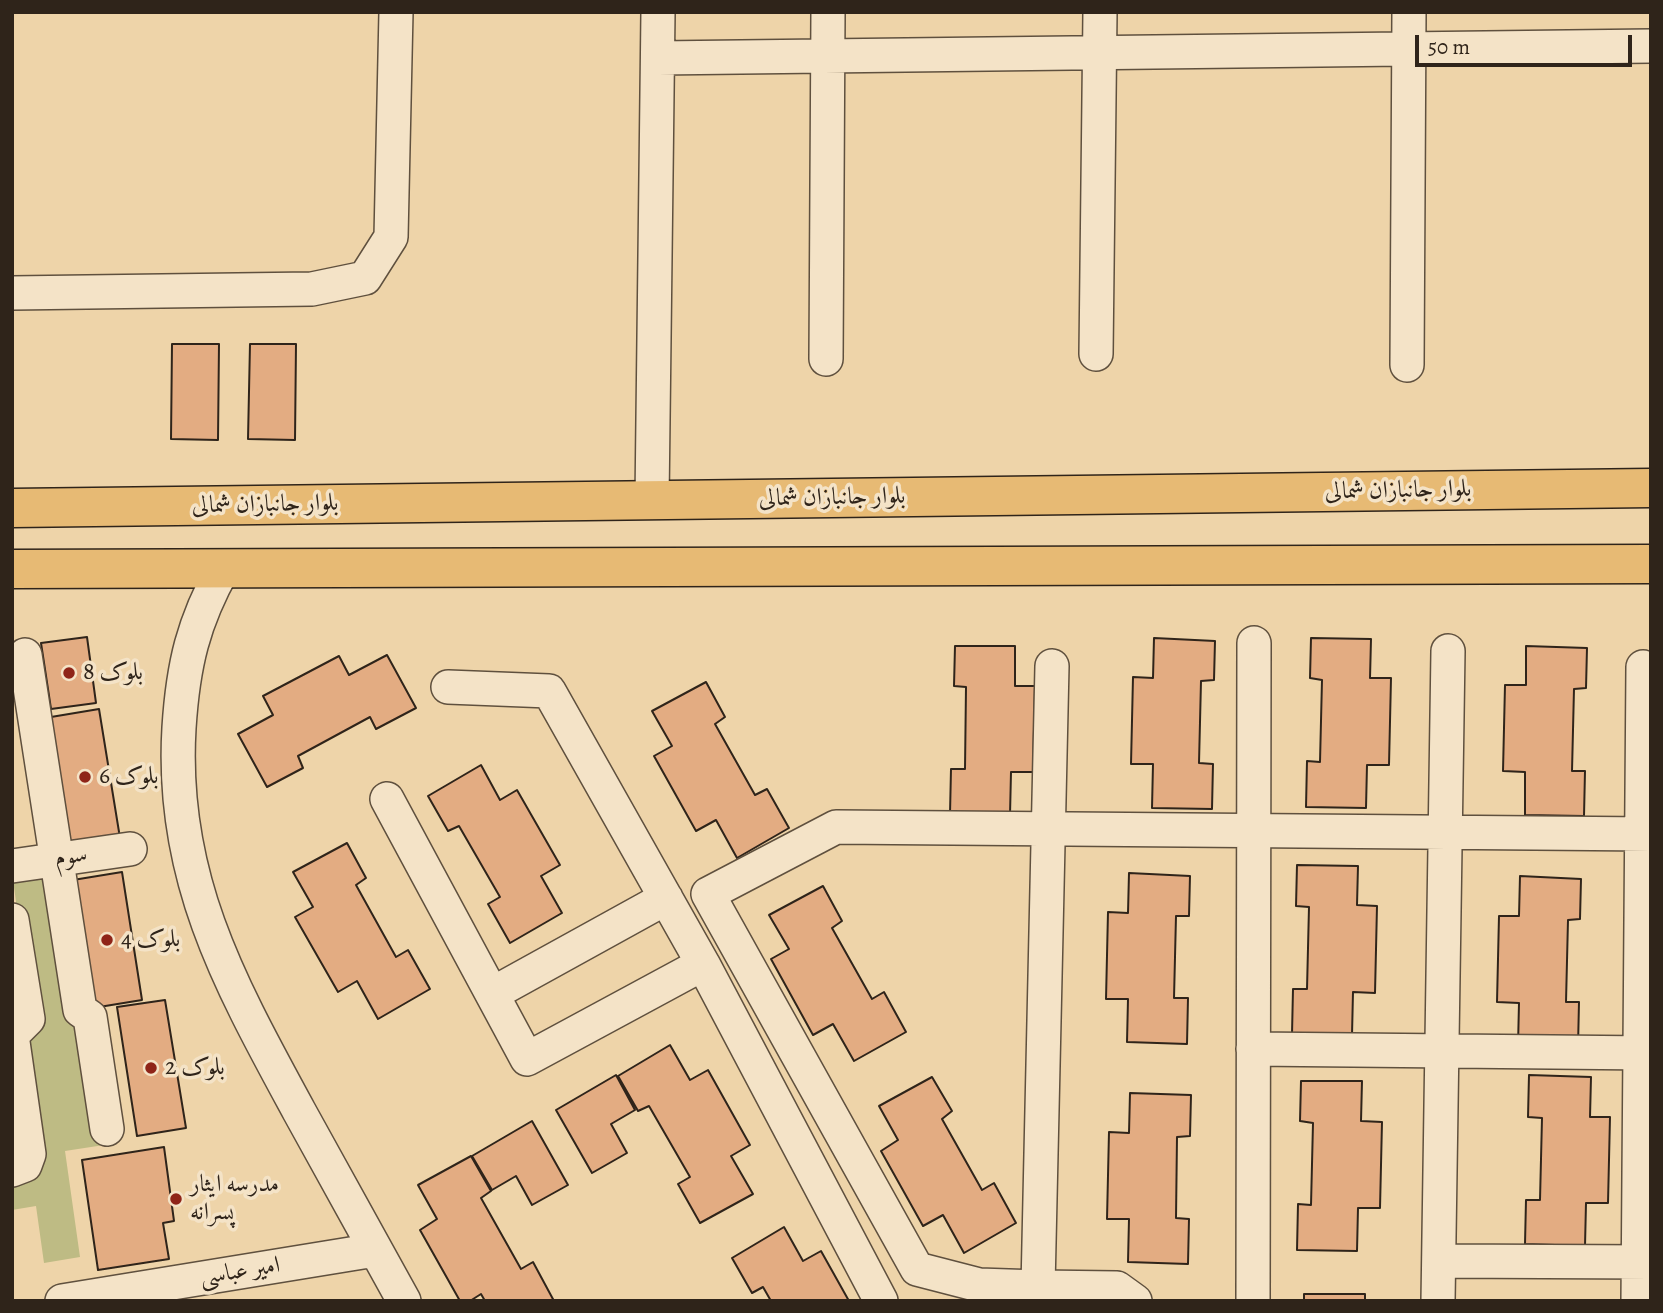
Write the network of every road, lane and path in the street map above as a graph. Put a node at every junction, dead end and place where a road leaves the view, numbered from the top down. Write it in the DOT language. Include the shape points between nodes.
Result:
graph roads {
  1 [pos="396,12"];
  2 [pos="658,12"];
  3 [pos="828,12"];
  4 [pos="1100,12"];
  5 [pos="1409,12"];
  6 [pos="1651,46"];
  7 [pos="1409,49"];
  8 [pos="1099,53"];
  9 [pos="827,56"];
  10 [pos="658,58"];
  11 [pos="12,293"];
  12 [pos="1096,354"];
  13 [pos="826,359"];
  14 [pos="1408,365"];
  15 [pos="1651,488"];
  16 [pos="652,500"];
  17 [pos="12,508"];
  18 [pos="1651,564"];
  19 [pos="224,567"];
  20 [pos="12,569"];
  21 [pos="1254,643"];
  22 [pos="1448,651"];
  23 [pos="25,655"];
  24 [pos="1052,666"];
  25 [pos="1643,667"];
  26 [pos="448,687"];
  27 [pos="387,799"];
  28 [pos="1049,829"];
  29 [pos="1254,831"];
  30 [pos="1445,833"];
  31 [pos="1646,834"];
  32 [pos="130,849"];
  33 [pos="57,859"];
  34 [pos="12,866"];
  35 [pos="666,898"];
  36 [pos="12,920"];
  37 [pos="703,964"];
  38 [pos="492,994"];
  39 [pos="12,1035"];
  40 [pos="1254,1049"];
  41 [pos="1441,1051"];
  42 [pos="1645,1053"];
  43 [pos="107,1129"];
  44 [pos="12,1170"];
  45 [pos="375,1250"];
  46 [pos="1439,1261"];
  47 [pos="1645,1261"];
  48 [pos="1038,1287"];
  49 [pos="62,1301"];
  50 [pos="404,1301"];
  51 [pos="881,1301"];
  52 [pos="1135,1301"];
  53 [pos="1253,1301"];
  54 [pos="1438,1301"];
  55 [pos="1639,1301"];
  1 -- 11 [label="street" via="391,237 365,278 312,289"];
  2 -- 10 [label="street"];
  3 -- 9 [label="street"];
  4 -- 8 [label="street"];
  5 -- 7 [label="street"];
  6 -- 7 [label="street"];
  7 -- 8 [label="street"];
  7 -- 14 [label="street"];
  8 -- 9 [label="street"];
  8 -- 12 [label="street"];
  9 -- 10 [label="street"];
  9 -- 13 [label="street"];
  10 -- 16 [label="street"];
  15 -- 16 [label="main road, بلوار جانبازان شمالی"];
  16 -- 17 [label="main road, بلوار جانبازان شمالی"];
  18 -- 19 [label="main road"];
  19 -- 20 [label="main road"];
  19 -- 45 [label="street" via="202,606 186,655 181,696 179,806 189,867 219,953 245,1009"];
  21 -- 29 [label="street"];
  22 -- 30 [label="street"];
  23 -- 33 [label="street"];
  24 -- 28 [label="street"];
  25 -- 31 [label="street"];
  26 -- 35 [label="street" via="549,691"];
  27 -- 38 [label="street"];
  28 -- 29 [label="street"];
  28 -- 48 [label="street"];
  28 -- 48 [label="street" via="836,827 708,894 917,1269 979,1285"];
  29 -- 30 [label="street"];
  29 -- 40 [label="street"];
  30 -- 31 [label="street"];
  30 -- 41 [label="street"];
  31 -- 42 [label="street"];
  32 -- 33 [label="street, سوم"];
  33 -- 34 [label="street, سوم"];
  33 -- 43 [label="street" via="80,1010 90,1017"];
  35 -- 37 [label="street"];
  35 -- 38 [label="street"];
  36 -- 39 [label="street" via="28,1019"];
  37 -- 38 [label="street" via="527,1059"];
  37 -- 51 [label="street"];
  39 -- 44 [label="street" via="29,1154 25,1165"];
  40 -- 41 [label="street"];
  40 -- 53 [label="street"];
  41 -- 42 [label="street"];
  41 -- 46 [label="street"];
  42 -- 47 [label="street"];
  45 -- 49 [label="street, امیر عباسی"];
  45 -- 50 [label="street"];
  46 -- 47 [label="street"];
  46 -- 54 [label="street"];
  47 -- 55 [label="street"];
  48 -- 52 [label="street" via="1117,1288"];
}
